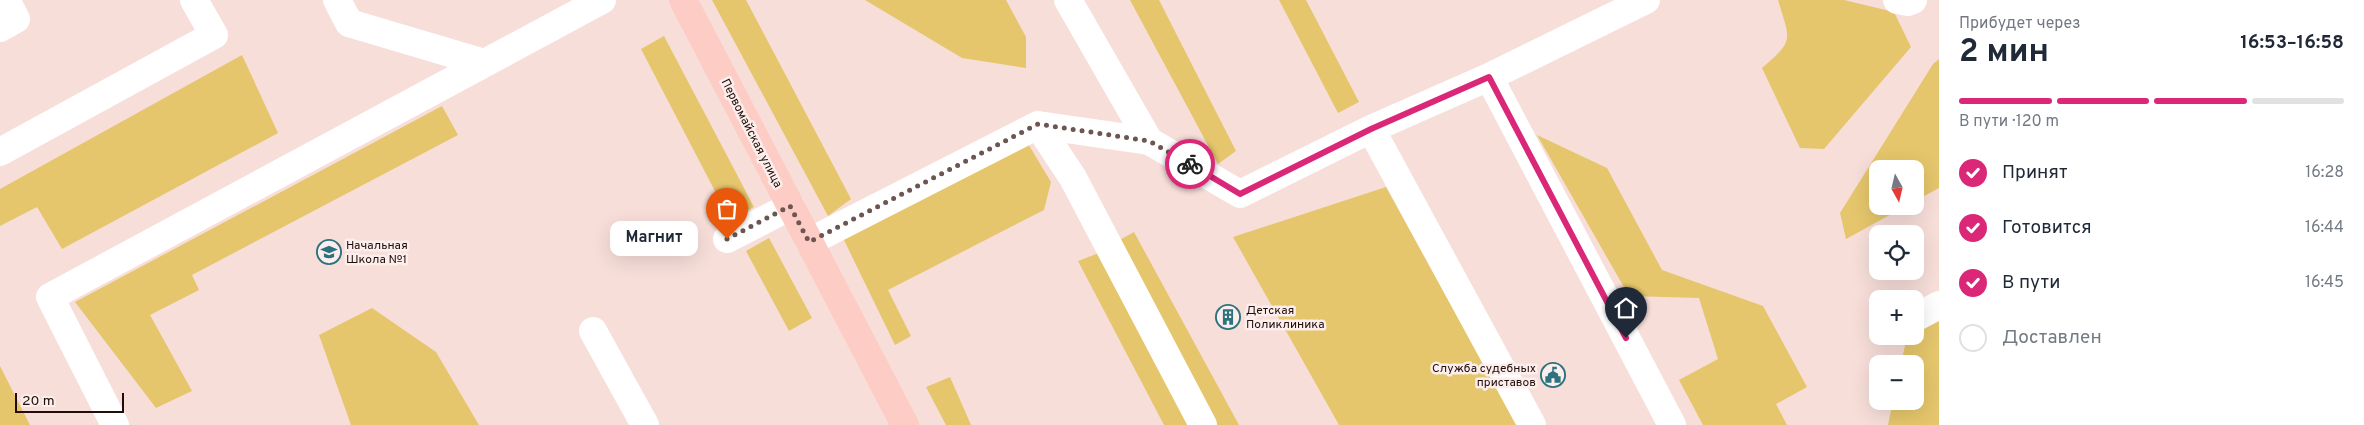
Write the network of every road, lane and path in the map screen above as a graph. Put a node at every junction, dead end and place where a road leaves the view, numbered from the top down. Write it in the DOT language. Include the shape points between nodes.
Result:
graph roads {
  1 [pos="6,0"];
  2 [pos="194,0"];
  3 [pos="337,0"];
  4 [pos="602,0"];
  5 [pos="684,0"];
  6 [pos="1068,0"];
  7 [pos="1646,0"];
  8 [pos="1897,0"];
  9 [pos="1913,0"];
  10 [pos="0,28"];
  11 [pos="484,63"];
  12 [pos="1489,77"];
  13 [pos="1038,124"];
  14 [pos="1371,129"];
  15 [pos="1149,141"];
  16 [pos="0,152"];
  17 [pos="790,206"];
  18 [pos="727,239"];
  19 [pos="809,242"];
  20 [pos="1939,305"];
  21 [pos="1924,313"];
  22 [pos="593,331"];
  23 [pos="114,425"];
  24 [pos="645,425"];
  25 [pos="905,425"];
  26 [pos="1203,425"];
  27 [pos="1532,425"];
  28 [pos="1672,425"];
  1 -- 10 [label="lane" via="16,20"];
  2 -- 16 [label="lane" via="214,35"];
  3 -- 11 [label="lane" via="349,22"];
  4 -- 11 [label="lane"];
  5 -- 17 [label="main road, Первомайская улица"];
  6 -- 15 [label="lane"];
  7 -- 12 [label="lane"];
  8 -- 9 [label="lane"];
  11 -- 23 [label="lane" via="50,297"];
  12 -- 14 [label="lane"];
  12 -- 28 [label="lane"];
  13 -- 15 [label="lane"];
  13 -- 19 [label="lane"];
  13 -- 26 [label="lane" via="1073,178"];
  14 -- 15 [label="lane" via="1240,194"];
  14 -- 27 [label="lane"];
  17 -- 18 [label="lane"];
  17 -- 19 [label="main road, Первомайская улица"];
  19 -- 25 [label="main road, Первомайская улица"];
  20 -- 21 [label="lane"];
  22 -- 24 [label="lane"];
}
